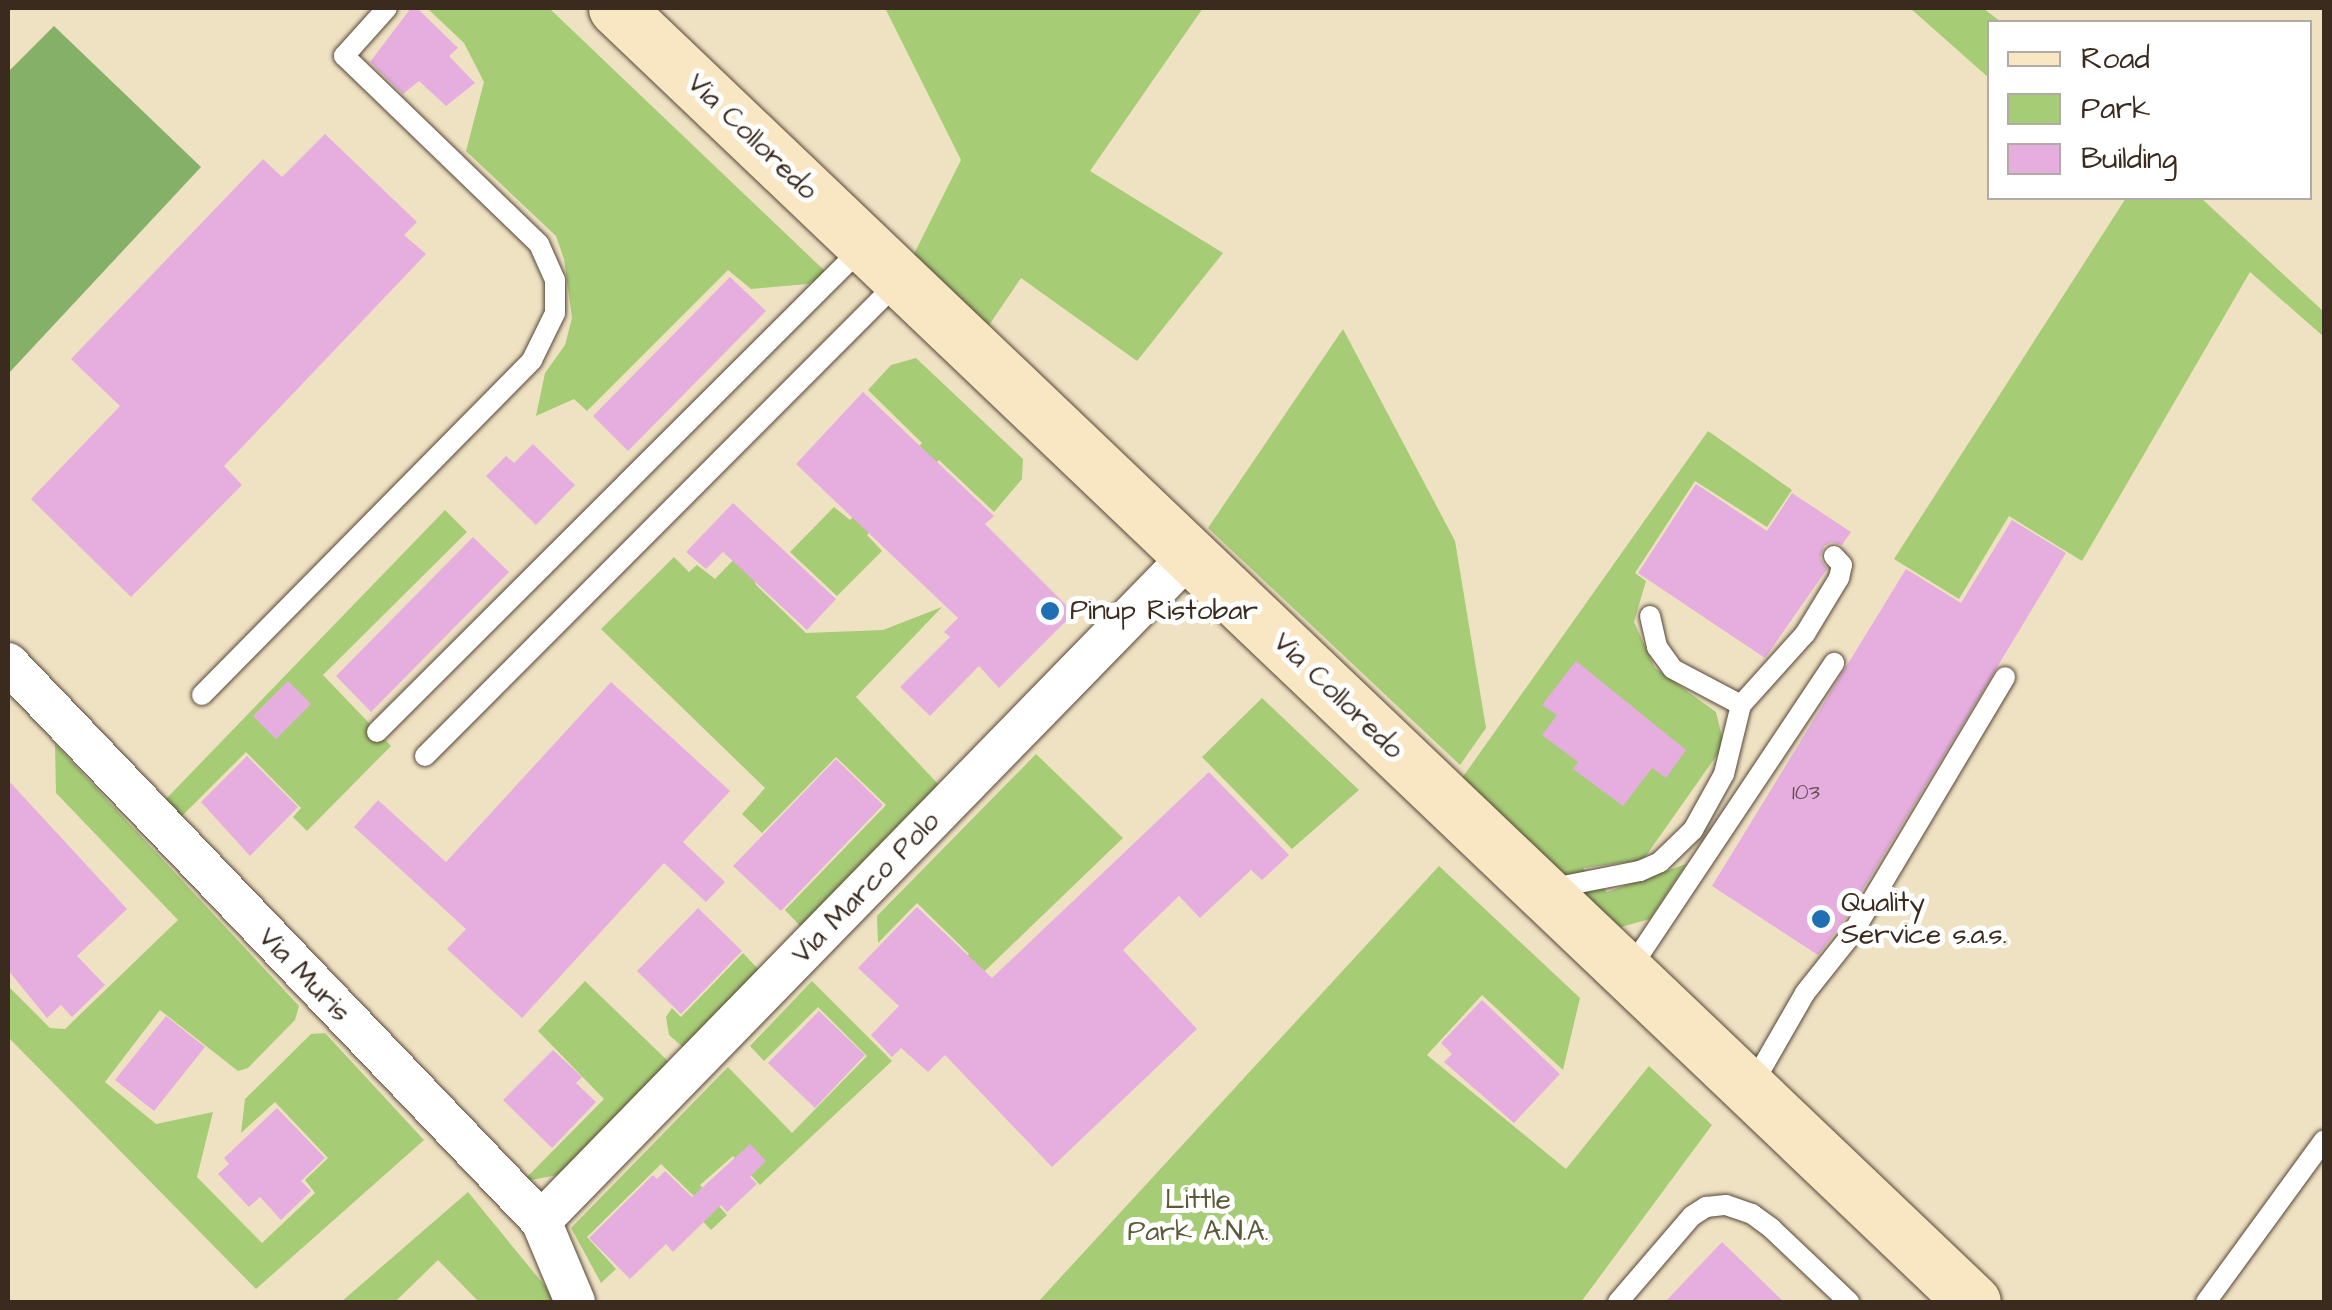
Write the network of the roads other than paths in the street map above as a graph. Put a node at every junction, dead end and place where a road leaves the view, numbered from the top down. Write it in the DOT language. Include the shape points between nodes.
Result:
graph roads {
  1 [pos="387,8"];
  2 [pos="616,8"];
  3 [pos="882,262"];
  4 [pos="1190,555"];
  5 [pos="1834,556"];
  6 [pos="1650,616"];
  7 [pos="8,663"];
  8 [pos="1834,663"];
  9 [pos="2005,677"];
  10 [pos="202,694"];
  11 [pos="1740,705"];
  12 [pos="377,732"];
  13 [pos="425,756"];
  14 [pos="1542,890"];
  15 [pos="1628,973"];
  16 [pos="1749,1089"];
  17 [pos="2324,1140"];
  18 [pos="541,1221"];
  19 [pos="575,1302"];
  20 [pos="1618,1302"];
  21 [pos="1849,1302"];
  22 [pos="1973,1302"];
  23 [pos="2206,1302"];
  1 -- 10 [label="lane" via="344,56 539,244 555,280 555,312 532,360"];
  2 -- 3 [label="main road, Via Colloredo"];
  3 -- 4 [label="main road, Via Colloredo"];
  3 -- 12 [label="lane"];
  3 -- 13 [label="lane"];
  4 -- 14 [label="main road, Via Colloredo"];
  4 -- 18 [label="street, Via Marco Polo"];
  5 -- 11 [label="lane" via="1842,565 1839,578 1805,634"];
  6 -- 11 [label="lane" via="1657,646 1673,669"];
  7 -- 18 [label="street, Via Muris"];
  8 -- 15 [label="lane"];
  9 -- 16 [label="lane" via="1852,934 1806,993"];
  11 -- 14 [label="lane" via="1724,774 1693,830 1660,862"];
  14 -- 15 [label="main road, Via Colloredo"];
  15 -- 16 [label="main road, Via Colloredo"];
  16 -- 22 [label="main road, Via Colloredo"];
  17 -- 23 [label="lane"];
  18 -- 19 [label="street, Via Muris"];
  20 -- 21 [label="lane" via="1692,1216 1726,1205 1772,1228"];
}
